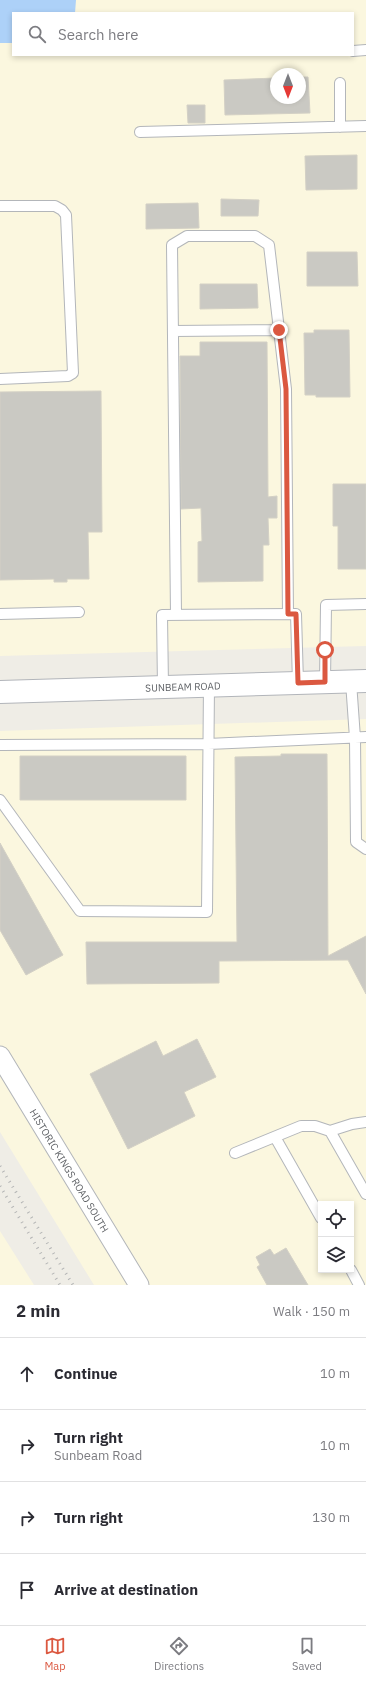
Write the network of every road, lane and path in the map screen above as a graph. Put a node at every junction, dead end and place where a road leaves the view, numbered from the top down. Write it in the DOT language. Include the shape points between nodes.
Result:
graph roads {
  1 [pos="366,50"];
  2 [pos="354,51"];
  3 [pos="340,83"];
  4 [pos="366,126"];
  5 [pos="340,127"];
  6 [pos="140,132"];
  7 [pos="0,206"];
  8 [pos="279,330"];
  9 [pos="173,331"];
  10 [pos="0,379"];
  11 [pos="366,604"];
  12 [pos="79,612"];
  13 [pos="0,614"];
  14 [pos="288,614"];
  15 [pos="176,615"];
  16 [pos="359,681"];
  17 [pos="325,682"];
  18 [pos="298,683"];
  19 [pos="209,686"];
  20 [pos="163,687"];
  21 [pos="0,692"];
  22 [pos="366,737"];
  23 [pos="354,738"];
  24 [pos="208,744"];
  25 [pos="0,745"];
  26 [pos="0,800"];
  27 [pos="366,849"];
  28 [pos="0,1056"];
  29 [pos="366,1122"];
  30 [pos="330,1131"];
  31 [pos="275,1137"];
  32 [pos="236,1153"];
  33 [pos="366,1194"];
  34 [pos="318,1213"];
  35 [pos="353,1273"];
  36 [pos="139,1285"];
  37 [pos="359,1285"];
  1 -- 2 [label="lane"];
  3 -- 5 [label="lane"];
  4 -- 5 [label="lane"];
  5 -- 6 [label="lane"];
  7 -- 10 [label="lane" via="55,206 66,215 73,373 68,376"];
  8 -- 9 [label="lane"];
  8 -- 9 [label="lane" via="269,245 255,236 186,236 172,245"];
  8 -- 14 [label="lane" via="286,389"];
  9 -- 15 [label="lane"];
  11 -- 17 [label="lane" via="326,605"];
  12 -- 13 [label="lane"];
  14 -- 15 [label="lane"];
  14 -- 18 [label="lane" via="296,614"];
  15 -- 20 [label="lane" via="162,615"];
  16 -- 17 [label="street, SUNBEAM ROAD"];
  16 -- 23 [label="lane"];
  17 -- 18 [label="street, SUNBEAM ROAD"];
  18 -- 19 [label="street, SUNBEAM ROAD"];
  19 -- 20 [label="street, SUNBEAM ROAD"];
  19 -- 24 [label="lane"];
  20 -- 21 [label="street, SUNBEAM ROAD"];
  22 -- 23 [label="lane"];
  23 -- 24 [label="lane"];
  23 -- 27 [label="lane" via="356,842"];
  24 -- 25 [label="lane"];
  24 -- 26 [label="lane" via="207,912 80,911"];
  28 -- 36 [label="street, HISTORIC KINGS ROAD SOUTH"];
  29 -- 30 [label="lane"];
  30 -- 31 [label="lane" via="315,1126 301,1126"];
  30 -- 33 [label="lane"];
  31 -- 32 [label="lane"];
  31 -- 34 [label="lane"];
  35 -- 37 [label="lane"];
}
